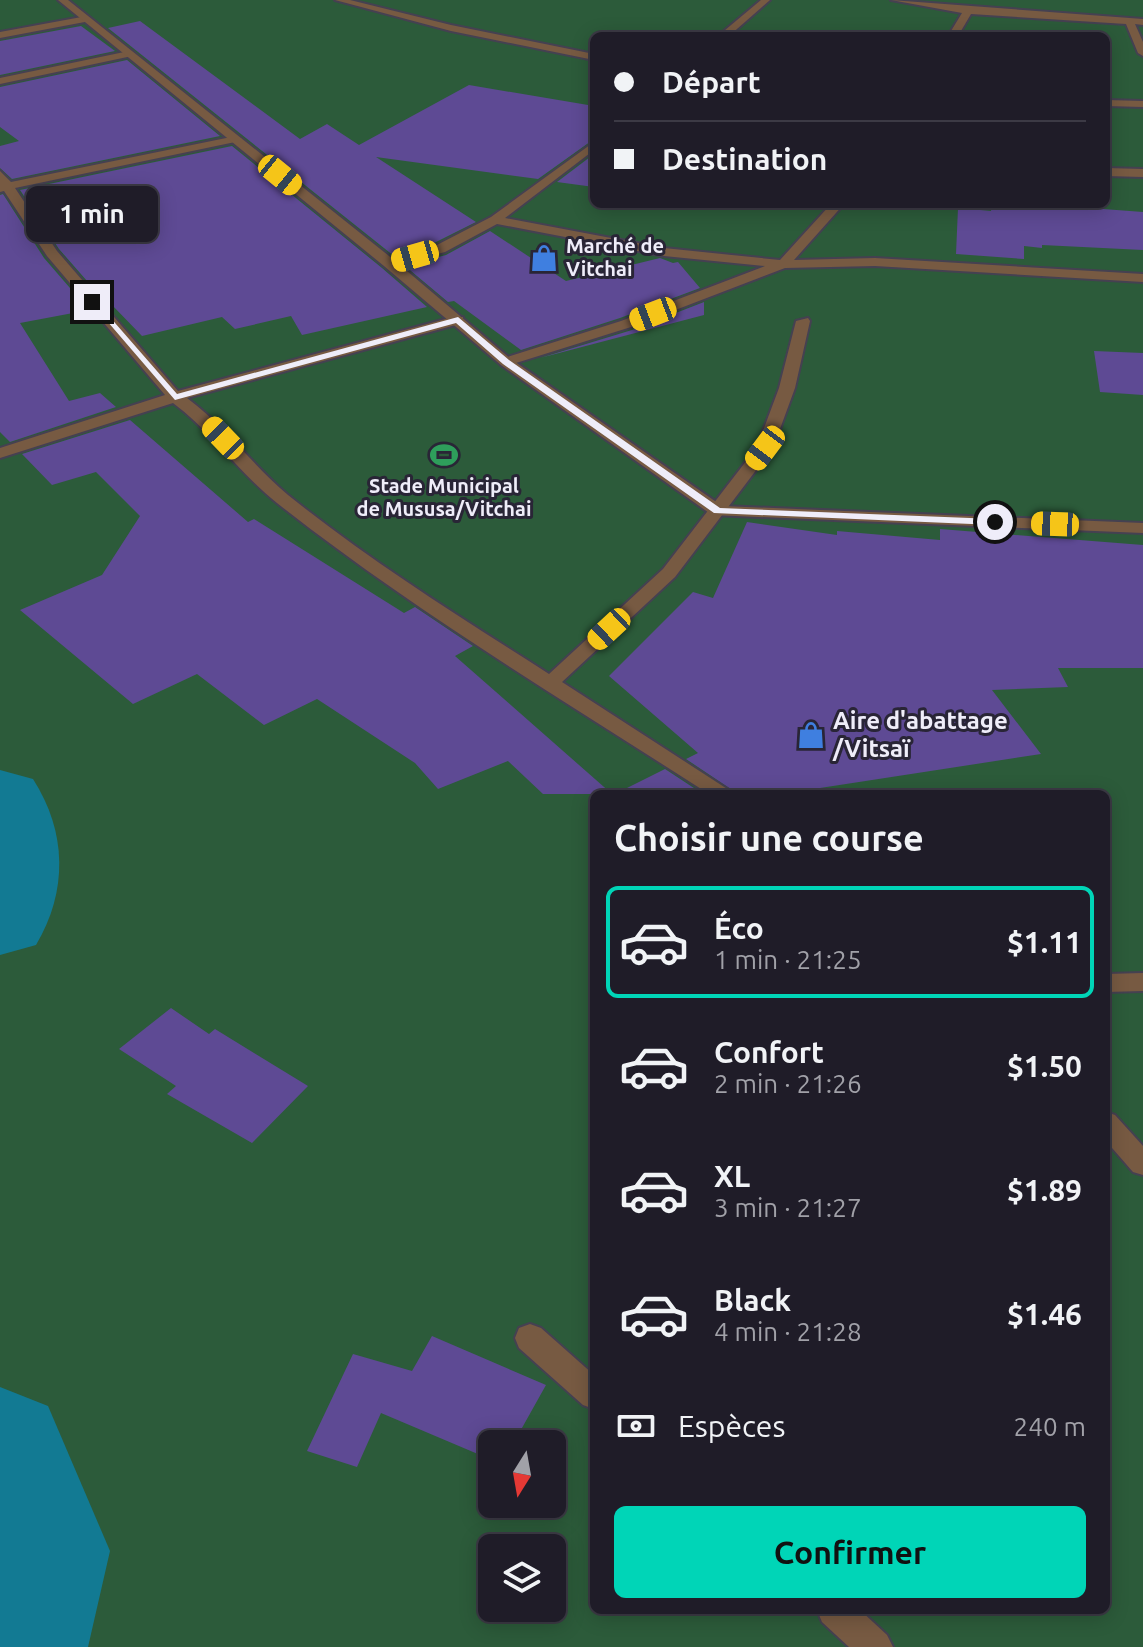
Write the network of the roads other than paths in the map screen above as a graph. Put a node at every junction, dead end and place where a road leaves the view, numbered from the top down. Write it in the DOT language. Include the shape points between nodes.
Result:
graph roads {
  1 [pos="62,0"];
  2 [pos="339,0"];
  3 [pos="766,0"];
  4 [pos="895,0"];
  5 [pos="968,11"];
  6 [pos="87,19"];
  7 [pos="1129,21"];
  8 [pos="1143,22"];
  9 [pos="728,32"];
  10 [pos="955,32"];
  11 [pos="0,35"];
  12 [pos="1143,53"];
  13 [pos="129,54"];
  14 [pos="590,56"];
  15 [pos="0,81"];
  16 [pos="1110,103"];
  17 [pos="1143,104"];
  18 [pos="236,139"];
  19 [pos="590,148"];
  20 [pos="1110,172"];
  21 [pos="1143,173"];
  22 [pos="3,183"];
  23 [pos="834,208"];
  24 [pos="495,220"];
  25 [pos="389,263"];
  26 [pos="783,264"];
  27 [pos="1143,278"];
  28 [pos="458,320"];
  29 [pos="803,321"];
  30 [pos="506,362"];
  31 [pos="175,397"];
  32 [pos="0,453"];
  33 [pos="718,511"];
  34 [pos="1143,528"];
  35 [pos="549,684"];
  36 [pos="718,790"];
  37 [pos="1143,982"];
  38 [pos="1110,983"];
  39 [pos="1110,1127"];
  40 [pos="1143,1164"];
  41 [pos="530,1338"];
  42 [pos="590,1391"];
  43 [pos="838,1614"];
  44 [pos="875,1647"];
  1 -- 6 [label="street"];
  2 -- 14 [label="street"];
  3 -- 9 [label="street"];
  4 -- 5 [label="street"];
  5 -- 7 [label="street"];
  5 -- 10 [label="street"];
  6 -- 11 [label="street"];
  6 -- 13 [label="street"];
  7 -- 8 [label="street"];
  7 -- 12 [label="street"];
  13 -- 15 [label="street"];
  13 -- 18 [label="street"];
  16 -- 17 [label="street"];
  18 -- 22 [label="street"];
  18 -- 25 [label="street"];
  19 -- 24 [label="street"];
  20 -- 21 [label="street"];
  22 -- 31 [label="street" via="52,253"];
  23 -- 26 [label="street"];
  24 -- 25 [label="street" via="440,249"];
  24 -- 26 [label="street" via="664,252"];
  25 -- 28 [label="street"];
  26 -- 27 [label="street" via="875,262"];
  26 -- 30 [label="street" via="626,324"];
  28 -- 30 [label="street"];
  28 -- 31 [label="street"];
  29 -- 33 [label="street" via="765,448"];
  30 -- 33 [label="street"];
  31 -- 32 [label="street"];
  31 -- 35 [label="street" via="204,418 280,497 421,601"];
  33 -- 34 [label="street"];
  33 -- 35 [label="street" via="669,573"];
  35 -- 36 [label="street"];
  37 -- 38 [label="street"];
  39 -- 40 [label="street"];
  41 -- 42 [label="street"];
  43 -- 44 [label="street"];
}
